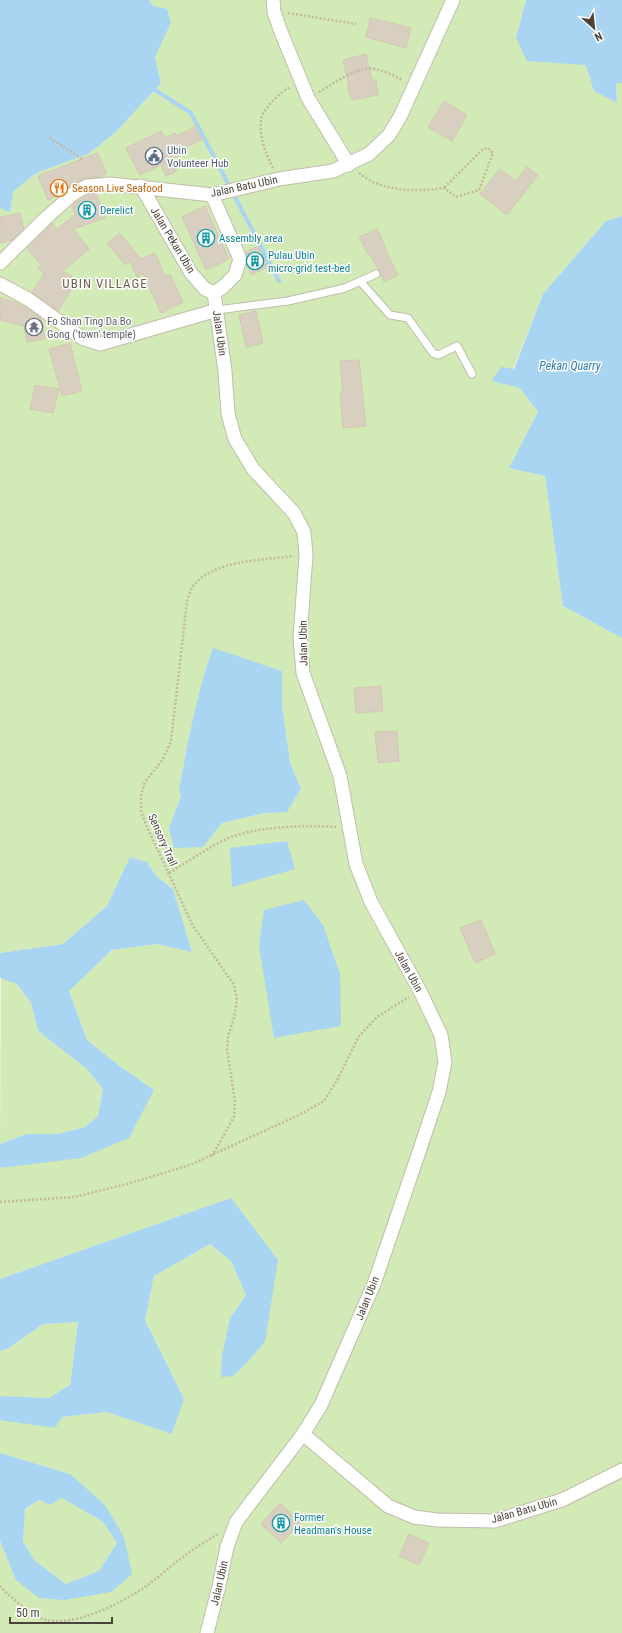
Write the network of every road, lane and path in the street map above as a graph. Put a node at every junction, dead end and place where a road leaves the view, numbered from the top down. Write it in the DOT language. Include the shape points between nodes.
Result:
graph roads {
  1 [pos="453,0"];
  2 [pos="273,6"];
  3 [pos="356,24"];
  4 [pos="301,81"];
  5 [pos="415,86"];
  6 [pos="308,98"];
  7 [pos="50,138"];
  8 [pos="82,159"];
  9 [pos="349,165"];
  10 [pos="278,179"];
  11 [pos="140,186"];
  12 [pos="444,188"];
  13 [pos="212,195"];
  14 [pos="0,264"];
  15 [pos="376,274"];
  16 [pos="360,281"];
  17 [pos="0,284"];
  18 [pos="214,293"];
  19 [pos="217,310"];
  20 [pos="472,374"];
  21 [pos="306,555"];
  22 [pos="349,827"];
  23 [pos="169,873"];
  24 [pos="420,991"];
  25 [pos="212,1156"];
  26 [pos="0,1202"];
  27 [pos="303,1434"];
  28 [pos="622,1470"];
  29 [pos="236,1522"];
  30 [pos="0,1586"];
  31 [pos="207,1633"];
  1 -- 5 [label="street"];
  2 -- 3 [label="path"];
  2 -- 4 [label="street"];
  4 -- 6 [label="street"];
  4 -- 10 [label="path" via="272,101 262,116 261,134 266,154"];
  5 -- 6 [label="path" via="373,68 349,73"];
  5 -- 9 [label="street, Jalan Batu Ubin" via="389,135 369,154"];
  6 -- 9 [label="street"];
  7 -- 8 [label="path"];
  9 -- 10 [label="street, Jalan Batu Ubin" via="333,171"];
  9 -- 12 [label="path" via="365,178 388,188"];
  10 -- 13 [label="street, Jalan Batu Ubin"];
  11 -- 13 [label="street, Jalan Batu Ubin"];
  11 -- 14 [label="street, Jalan Batu Ubin" via="87,186 74,193"];
  11 -- 18 [label="street, Jalan Pekan Ubin" via="191,273 205,289"];
  12 -- 12 [label="path" via="456,197 478,190 493,153 488,148 483,149"];
  13 -- 18 [label="street" via="240,259 235,275"];
  15 -- 16 [label="lane"];
  16 -- 19 [label="lane" via="345,288 288,301"];
  16 -- 20 [label="lane" via="390,315 408,318 433,353 438,355 457,346"];
  17 -- 19 [label="street" via="28,298 82,338 100,344"];
  18 -- 19 [label="street, Jalan Ubin"];
  19 -- 21 [label="street, Jalan Ubin" via="228,414 235,439 253,469 294,513 304,532"];
  21 -- 22 [label="street, Jalan Ubin" via="300,638 303,672 340,776"];
  21 -- 23 [label="path, Sensory Trail" via="234,564 215,570 192,587 187,601 171,741 163,759 145,782 141,795 142,811 147,826"];
  22 -- 23 [label="path" via="315,826 254,830 223,841"];
  22 -- 24 [label="street, Jalan Ubin" via="356,864 370,902"];
  23 -- 25 [label="path, Sensory Trail" via="197,932 234,985 237,1000 227,1049 235,1101 234,1117"];
  24 -- 25 [label="path" via="377,1017 359,1036 324,1100 299,1115"];
  24 -- 27 [label="street, Jalan Ubin" via="441,1035 445,1062 438,1092 374,1284 321,1405"];
  25 -- 26 [label="path" via="141,1180 74,1197"];
  27 -- 28 [label="street, Jalan Batu Ubin" via="388,1506 414,1517 437,1520 494,1521 562,1500"];
  27 -- 29 [label="street, Jalan Ubin"];
  29 -- 30 [label="path" via="183,1556 146,1587 115,1605 77,1619 61,1621 40,1618"];
  29 -- 31 [label="street, Jalan Ubin"];
}
